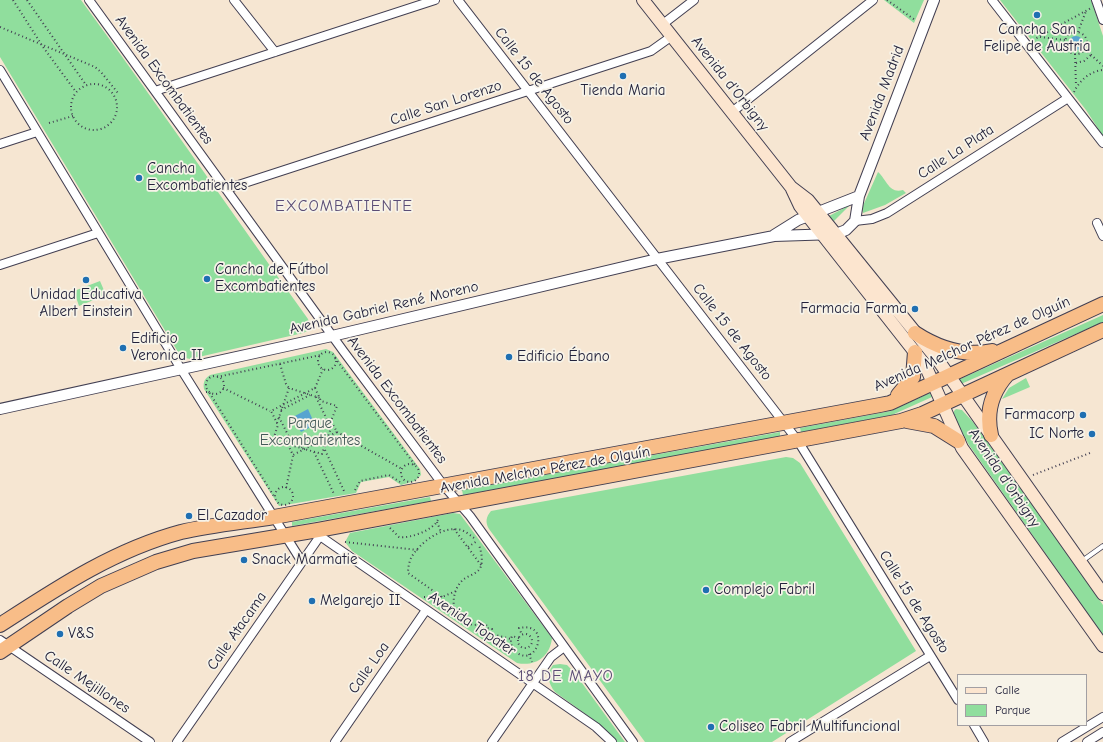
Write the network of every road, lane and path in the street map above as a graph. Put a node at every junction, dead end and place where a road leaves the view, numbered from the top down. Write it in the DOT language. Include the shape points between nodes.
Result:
graph roads {
  1 [pos="13,0"];
  2 [pos="27,0"];
  3 [pos="89,0"];
  4 [pos="234,0"];
  5 [pos="435,0"];
  6 [pos="458,0"];
  7 [pos="643,0"];
  8 [pos="694,0"];
  9 [pos="873,0"];
  10 [pos="887,0"];
  11 [pos="934,0"];
  12 [pos="992,0"];
  13 [pos="1095,3"];
  14 [pos="1087,10"];
  15 [pos="915,20"];
  16 [pos="1103,20"];
  17 [pos="663,24"];
  18 [pos="0,27"];
  19 [pos="1077,32"];
  20 [pos="672,36"];
  21 [pos="1038,37"];
  22 [pos="1066,39"];
  23 [pos="1032,41"];
  24 [pos="43,47"];
  25 [pos="1085,49"];
  26 [pos="274,52"];
  27 [pos="63,53"];
  28 [pos="1076,54"];
  29 [pos="1091,55"];
  30 [pos="1076,63"];
  31 [pos="1103,66"];
  32 [pos="0,70"];
  33 [pos="1103,70"];
  34 [pos="86,86"];
  35 [pos="1076,87"];
  36 [pos="529,90"];
  37 [pos="155,91"];
  38 [pos="76,92"];
  39 [pos="118,93"];
  40 [pos="1070,95"];
  41 [pos="732,112"];
  42 [pos="73,116"];
  43 [pos="49,123"];
  44 [pos="37,132"];
  45 [pos="1103,143"];
  46 [pos="0,144"];
  47 [pos="226,189"];
  48 [pos="859,196"];
  49 [pos="812,214"];
  50 [pos="855,221"];
  51 [pos="1097,224"];
  52 [pos="98,233"];
  53 [pos="836,234"];
  54 [pos="823,235"];
  55 [pos="774,236"];
  56 [pos="1103,236"];
  57 [pos="657,259"];
  58 [pos="0,265"];
  59 [pos="1103,304"];
  60 [pos="1103,330"];
  61 [pos="915,333"];
  62 [pos="332,336"];
  63 [pos="1004,349"];
  64 [pos="915,352"];
  65 [pos="321,355"];
  66 [pos="335,358"];
  67 [pos="280,364"];
  68 [pos="181,369"];
  69 [pos="323,369"];
  70 [pos="1008,374"];
  71 [pos="948,375"];
  72 [pos="217,377"];
  73 [pos="933,382"];
  74 [pos="223,388"];
  75 [pos="289,388"];
  76 [pos="315,388"];
  77 [pos="207,392"];
  78 [pos="305,393"];
  79 [pos="310,395"];
  80 [pos="962,395"];
  81 [pos="316,397"];
  82 [pos="320,398"];
  83 [pos="890,403"];
  84 [pos="942,404"];
  85 [pos="283,405"];
  86 [pos="0,409"];
  87 [pos="281,410"];
  88 [pos="271,411"];
  89 [pos="279,417"];
  90 [pos="901,421"];
  91 [pos="277,422"];
  92 [pos="784,422"];
  93 [pos="333,424"];
  94 [pos="332,428"];
  95 [pos="330,432"];
  96 [pos="337,432"];
  97 [pos="991,435"];
  98 [pos="328,437"];
  99 [pos="798,441"];
  100 [pos="958,442"];
  101 [pos="287,444"];
  102 [pos="293,446"];
  103 [pos="300,448"];
  104 [pos="305,449"];
  105 [pos="324,449"];
  106 [pos="314,452"];
  107 [pos="1090,453"];
  108 [pos="293,455"];
  109 [pos="415,465"];
  110 [pos="402,469"];
  111 [pos="1030,476"];
  112 [pos="409,481"];
  113 [pos="1018,485"];
  114 [pos="444,486"];
  115 [pos="286,488"];
  116 [pos="345,492"];
  117 [pos="334,494"];
  118 [pos="1004,494"];
  119 [pos="326,496"];
  120 [pos="275,498"];
  121 [pos="298,500"];
  122 [pos="290,502"];
  123 [pos="460,503"];
  124 [pos="274,517"];
  125 [pos="438,518"];
  126 [pos="437,522"];
  127 [pos="390,528"];
  128 [pos="454,529"];
  129 [pos="441,532"];
  130 [pos="319,533"];
  131 [pos="285,535"];
  132 [pos="477,541"];
  133 [pos="345,542"];
  134 [pos="1103,546"];
  135 [pos="468,548"];
  136 [pos="418,550"];
  137 [pos="302,562"];
  138 [pos="1080,562"];
  139 [pos="481,566"];
  140 [pos="456,591"];
  141 [pos="1103,594"];
  142 [pos="422,596"];
  143 [pos="442,597"];
  144 [pos="426,610"];
  145 [pos="0,625"];
  146 [pos="522,635"];
  147 [pos="519,638"];
  148 [pos="511,639"];
  149 [pos="3,646"];
  150 [pos="1103,646"];
  151 [pos="564,647"];
  152 [pos="529,654"];
  153 [pos="930,656"];
  154 [pos="532,662"];
  155 [pos="532,682"];
  156 [pos="957,698"];
  157 [pos="1103,717"];
  158 [pos="975,726"];
  159 [pos="1103,732"];
  160 [pos="150,742"];
  161 [pos="177,742"];
  162 [pos="336,742"];
  163 [pos="492,742"];
  164 [pos="612,742"];
  165 [pos="633,742"];
  166 [pos="790,742"];
  167 [pos="984,742"];
  168 [pos="1062,742"];
  169 [pos="1087,742"];
  1 -- 24 [label="path"];
  2 -- 27 [label="path"];
  3 -- 37 [label="street, Avenida Excombatientes"];
  4 -- 26 [label="street"];
  5 -- 26 [label="street"];
  6 -- 36 [label="street, Calle 15 de Agosto"];
  7 -- 17 [label="main road, Avenida d'Orbigny"];
  8 -- 17 [label="street"];
  9 -- 41 [label="street"];
  10 -- 15 [label="path"];
  11 -- 48 [label="street, Avenida Madrid"];
  12 -- 40 [label="street"];
  13 -- 14 [label="path"];
  13 -- 16 [label="street"];
  14 -- 19 [label="path"];
  14 -- 21 [label="path"];
  17 -- 20 [label="main road, Avenida d'Orbigny"];
  18 -- 24 [label="path"];
  19 -- 22 [label="path" via="1070,34"];
  19 -- 25 [label="path" via="1084,35"];
  20 -- 36 [label="street, Calle San Lorenzo" via="651,51"];
  20 -- 41 [label="main road, Avenida d'Orbigny"];
  21 -- 22 [label="path"];
  21 -- 23 [label="path"];
  22 -- 28 [label="path" via="1067,49"];
  24 -- 27 [label="path"];
  24 -- 38 [label="path"];
  25 -- 28 [label="path"];
  25 -- 29 [label="path"];
  26 -- 37 [label="street"];
  27 -- 34 [label="path"];
  27 -- 39 [label="path" via="101,72"];
  28 -- 30 [label="path"];
  29 -- 30 [label="path"];
  29 -- 31 [label="path"];
  30 -- 35 [label="path"];
  32 -- 44 [label="street"];
  33 -- 35 [label="path" via="1090,74"];
  34 -- 38 [label="path"];
  34 -- 42 [label="path" via="102,85 114,95 115,117 104,128 97,130 83,127"];
  35 -- 40 [label="path"];
  36 -- 47 [label="street, Calle San Lorenzo"];
  36 -- 57 [label="street, Calle 15 de Agosto"];
  37 -- 47 [label="street, Avenida Excombatientes"];
  38 -- 42 [label="path" via="72,100"];
  40 -- 45 [label="street"];
  40 -- 50 [label="street, Calle La Plata" via="887,213 872,219"];
  41 -- 49 [label="main road, Avenida d'Orbigny" via="791,187 808,200"];
  42 -- 43 [label="path"];
  44 -- 46 [label="street"];
  44 -- 52 [label="street"];
  47 -- 62 [label="street, Avenida Excombatientes"];
  48 -- 49 [label="street"];
  48 -- 50 [label="street, Avenida Madrid"];
  49 -- 53 [label="main road, Avenida d'Orbigny"];
  49 -- 54 [label="main road, Avenida d'Orbigny"];
  49 -- 55 [label="street, Avenida Gabriel René Moreno"];
  50 -- 53 [label="street" via="846,230"];
  51 -- 56 [label="street"];
  52 -- 58 [label="street"];
  52 -- 68 [label="street"];
  53 -- 54 [label="street, Avenida Gabriel René Moreno"];
  53 -- 61 [label="main road, Avenida d'Orbigny"];
  54 -- 55 [label="street, Avenida Gabriel René Moreno"];
  54 -- 64 [label="main road, Avenida d'Orbigny"];
  55 -- 57 [label="street, Avenida Gabriel René Moreno"];
  57 -- 62 [label="street, Avenida Gabriel René Moreno"];
  57 -- 92 [label="street, Calle 15 de Agosto"];
  59 -- 63 [label="highway, Avenida Melchor Pérez de Olguín"];
  60 -- 70 [label="highway, Avenida Melchor Pérez de Olguín"];
  61 -- 63 [label="highway" via="949,350 969,353"];
  61 -- 71 [label="main road, Avenida d'Orbigny"];
  62 -- 68 [label="street, Avenida Gabriel René Moreno"];
  62 -- 114 [label="street, Avenida Excombatientes"];
  63 -- 71 [label="highway, Avenida Melchor Pérez de Olguín"];
  64 -- 73 [label="main road, Avenida d'Orbigny" via="928,369"];
  64 -- 83 [label="highway" via="913,377"];
  65 -- 66 [label="path" via="329,352"];
  65 -- 67 [label="path"];
  65 -- 69 [label="path" via="318,363"];
  66 -- 69 [label="path" via="333,366"];
  66 -- 109 [label="path"];
  67 -- 72 [label="path"];
  67 -- 75 [label="path"];
  68 -- 86 [label="street, Avenida Gabriel René Moreno"];
  68 -- 124 [label="street"];
  69 -- 76 [label="path"];
  70 -- 80 [label="highway, Avenida Melchor Pérez de Olguín"];
  70 -- 97 [label="highway" via="997,388 990,405"];
  71 -- 73 [label="highway, Avenida Melchor Pérez de Olguín"];
  71 -- 80 [label="main road, Avenida d'Orbigny"];
  72 -- 74 [label="path" via="222,380"];
  72 -- 77 [label="path" via="211,377 207,382"];
  73 -- 83 [label="highway, Avenida Melchor Pérez de Olguín"];
  73 -- 84 [label="main road, Avenida d'Orbigny"];
  74 -- 77 [label="path" via="217,393"];
  74 -- 88 [label="path"];
  75 -- 78 [label="path"];
  75 -- 85 [label="path"];
  76 -- 78 [label="path"];
  76 -- 82 [label="path"];
  77 -- 120 [label="path"];
  78 -- 79 [label="path"];
  78 -- 85 [label="path"];
  79 -- 81 [label="path"];
  79 -- 87 [label="path"];
  80 -- 84 [label="highway, Avenida Melchor Pérez de Olguín"];
  80 -- 97 [label="main road, Avenida d'Orbigny"];
  81 -- 82 [label="path"];
  81 -- 94 [label="path"];
  82 -- 93 [label="path" via="336,406 331,421"];
  83 -- 92 [label="highway, Avenida Melchor Pérez de Olguín"];
  84 -- 90 [label="highway, Avenida Melchor Pérez de Olguín"];
  84 -- 100 [label="main road, Avenida d'Orbigny"];
  85 -- 87 [label="path"];
  85 -- 88 [label="path"];
  87 -- 89 [label="path"];
  88 -- 91 [label="path"];
  89 -- 91 [label="path"];
  89 -- 102 [label="path"];
  90 -- 99 [label="highway, Avenida Melchor Pérez de Olguín"];
  90 -- 100 [label="highway" via="918,421 934,426"];
  91 -- 101 [label="path" via="274,437 286,440"];
  92 -- 99 [label="street, Calle 15 de Agosto"];
  92 -- 114 [label="highway, Avenida Melchor Pérez de Olguín"];
  93 -- 94 [label="path"];
  93 -- 96 [label="path"];
  94 -- 95 [label="path"];
  95 -- 98 [label="path"];
  95 -- 103 [label="path"];
  96 -- 98 [label="path"];
  96 -- 110 [label="path"];
  97 -- 138 [label="main road, Avenida d'Orbigny"];
  98 -- 104 [label="path"];
  98 -- 105 [label="path"];
  99 -- 123 [label="highway, Avenida Melchor Pérez de Olguín"];
  99 -- 153 [label="street, Calle 15 de Agosto"];
  100 -- 150 [label="main road, Avenida d'Orbigny"];
  101 -- 102 [label="path"];
  101 -- 108 [label="path"];
  102 -- 103 [label="path"];
  103 -- 104 [label="path"];
  104 -- 106 [label="path"];
  104 -- 108 [label="path"];
  105 -- 106 [label="path" via="322,454"];
  105 -- 116 [label="path"];
  106 -- 117 [label="path"];
  107 -- 111 [label="path"];
  108 -- 115 [label="path"];
  109 -- 110 [label="path" via="406,465"];
  109 -- 112 [label="path" via="418,476"];
  110 -- 112 [label="path" via="402,477"];
  112 -- 116 [label="path" via="401,483 389,475 360,481 354,491"];
  113 -- 118 [label="path"];
  114 -- 123 [label="street, Avenida Excombatientes"];
  114 -- 124 [label="highway, Avenida Melchor Pérez de Olguín"];
  115 -- 120 [label="path" via="278,490"];
  115 -- 122 [label="path" via="292,494"];
  116 -- 117 [label="path"];
  117 -- 119 [label="path"];
  120 -- 122 [label="path" via="280,504"];
  121 -- 122 [label="path"];
  123 -- 130 [label="highway, Avenida Melchor Pérez de Olguín"];
  123 -- 151 [label="street"];
  124 -- 131 [label="street"];
  124 -- 145 [label="highway, Avenida Melchor Pérez de Olguín" via="181,532 143,545 85,571"];
  125 -- 126 [label="path"];
  126 -- 127 [label="path" via="423,532 405,538"];
  126 -- 129 [label="path"];
  128 -- 129 [label="path"];
  128 -- 132 [label="path" via="462,530"];
  128 -- 135 [label="path"];
  129 -- 136 [label="path"];
  130 -- 131 [label="highway, Avenida Melchor Pérez de Olguín"];
  130 -- 137 [label="street, Calle Atacama"];
  130 -- 144 [label="street, Avenida Topater"];
  131 -- 137 [label="street"];
  131 -- 149 [label="highway, Avenida Melchor Pérez de Olguín" via="193,551 125,574"];
  132 -- 135 [label="path"];
  132 -- 139 [label="path" via="482,553"];
  133 -- 136 [label="path"];
  134 -- 138 [label="lane"];
  135 -- 139 [label="path"];
  136 -- 143 [label="path" via="411,558 408,573"];
  137 -- 161 [label="street, Calle Atacama"];
  138 -- 141 [label="main road, Avenida d'Orbigny"];
  139 -- 140 [label="path" via="460,583"];
  140 -- 143 [label="path"];
  140 -- 148 [label="path" via="453,607 459,621 474,625 486,624 487,628 492,629 491,634"];
  142 -- 143 [label="path"];
  144 -- 155 [label="street, Avenida Topater"];
  144 -- 162 [label="street, Calle Loa"];
  146 -- 147 [label="path"];
  146 -- 147 [label="path" via="530,637 530,646 520,646"];
  146 -- 152 [label="path" via="519,628 528,628 538,636 536,650"];
  147 -- 148 [label="path" via="512,636"];
  148 -- 152 [label="path" via="516,651 520,654"];
  149 -- 160 [label="street, Calle Mejillones"];
  151 -- 155 [label="street" via="551,657"];
  151 -- 165 [label="street"];
  152 -- 154 [label="path"];
  153 -- 156 [label="street, Calle 15 de Agosto"];
  153 -- 166 [label="street"];
  155 -- 163 [label="street"];
  155 -- 164 [label="street, Avenida Topater" via="596,727"];
  157 -- 168 [label="street"];
  158 -- 167 [label="street"];
  159 -- 169 [label="street"];
}
